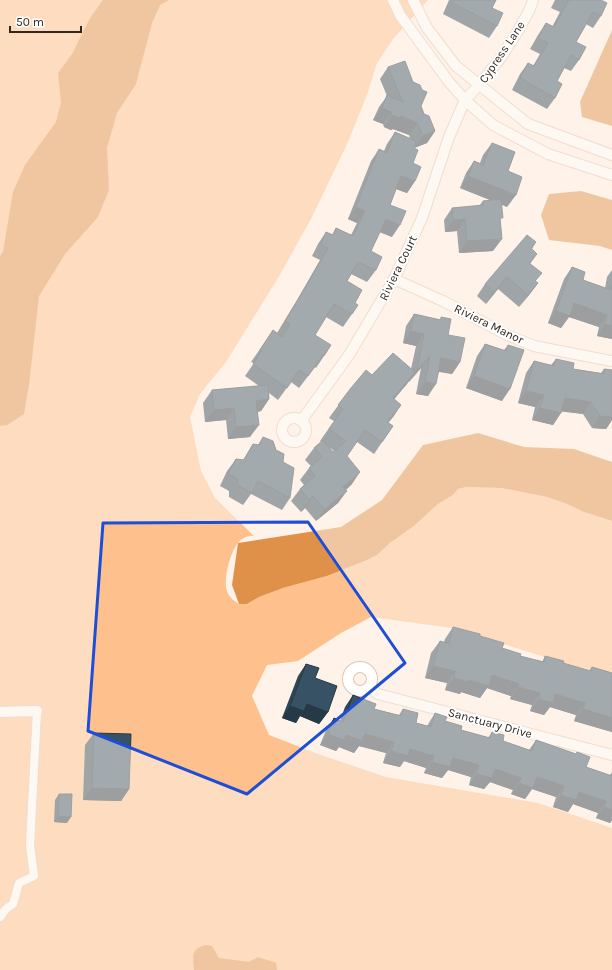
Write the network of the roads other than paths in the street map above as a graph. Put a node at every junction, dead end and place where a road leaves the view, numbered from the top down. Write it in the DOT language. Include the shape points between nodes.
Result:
graph roads {
  1 [pos="394,0"];
  2 [pos="413,0"];
  3 [pos="533,0"];
  4 [pos="479,85"];
  5 [pos="466,100"];
  6 [pos="612,155"];
  7 [pos="612,175"];
  8 [pos="394,279"];
  9 [pos="612,361"];
  10 [pos="301,420"];
  11 [pos="369,687"];
  12 [pos="37,711"];
  13 [pos="0,712"];
  14 [pos="612,755"];
  15 [pos="0,918"];
  1 -- 5 [label="street" via="400,15 449,82"];
  2 -- 4 [label="street" via="427,28 456,66"];
  3 -- 4 [label="street, Cypress Lane" via="516,34"];
  4 -- 5 [label="street, Cypress Lane"];
  4 -- 6 [label="street" via="528,124"];
  5 -- 7 [label="street" via="493,125 548,154"];
  5 -- 8 [label="street, Riviera Court" via="449,137 422,218"];
  8 -- 9 [label="street, Riviera Manor" via="534,346"];
  8 -- 10 [label="street, Riviera Court" via="349,355"];
  11 -- 14 [label="street, Sanctuary Drive" via="378,694"];
  12 -- 13 [label="street"];
  12 -- 15 [label="street" via="30,845 34,876 19,883 13,904"];
}
